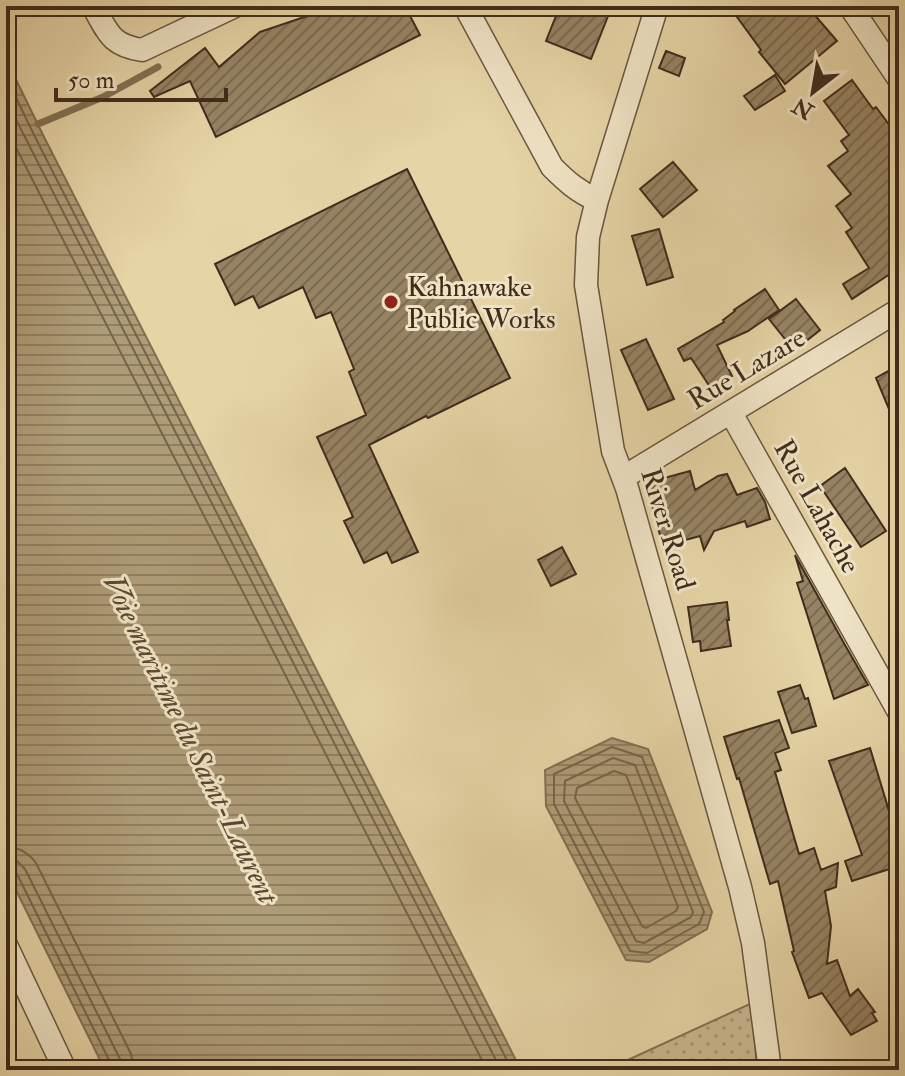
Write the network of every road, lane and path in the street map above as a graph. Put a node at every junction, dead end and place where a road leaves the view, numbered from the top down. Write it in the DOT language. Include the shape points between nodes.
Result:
graph roads {
  1 [pos="93,6"];
  2 [pos="235,6"];
  3 [pos="465,6"];
  4 [pos="657,6"];
  5 [pos="850,6"];
  6 [pos="899,79"];
  7 [pos="597,200"];
  8 [pos="899,310"];
  9 [pos="731,413"];
  10 [pos="624,477"];
  11 [pos="899,712"];
  12 [pos="6,945"];
  13 [pos="65,1070"];
  14 [pos="770,1070"];
  1 -- 2 [label="street" via="112,40 142,50"];
  3 -- 7 [label="street" via="552,167 569,185"];
  4 -- 7 [label="street, River Road"];
  5 -- 6 [label="street"];
  7 -- 10 [label="street, River Road" via="588,237 586,285 613,451"];
  8 -- 9 [label="street, Rue Lazare"];
  9 -- 10 [label="street, Rue Lazare"];
  9 -- 11 [label="street, Rue Lahache"];
  10 -- 14 [label="street, River Road" via="740,887"];
  12 -- 13 [label="street"];
}
